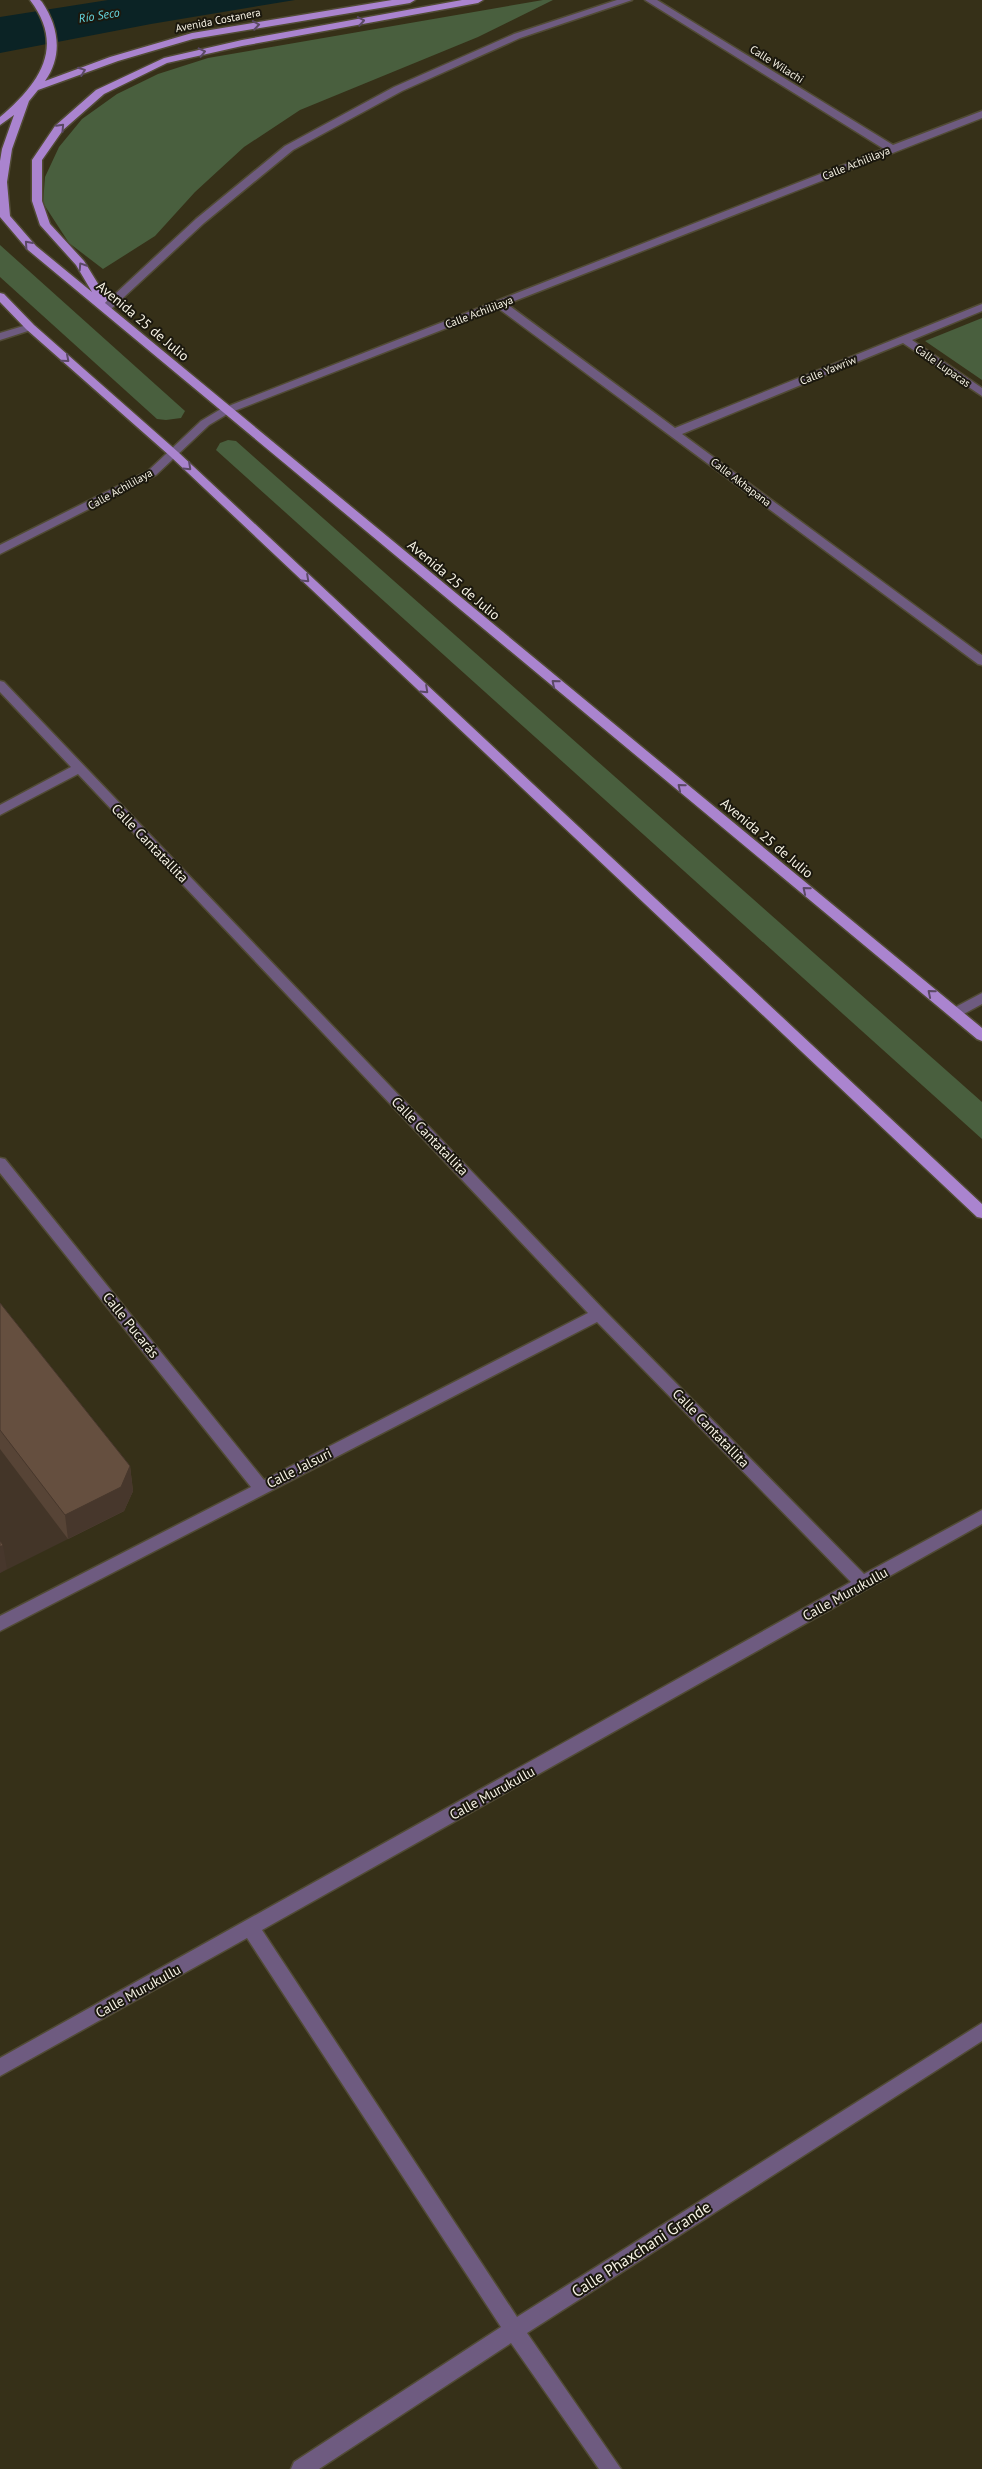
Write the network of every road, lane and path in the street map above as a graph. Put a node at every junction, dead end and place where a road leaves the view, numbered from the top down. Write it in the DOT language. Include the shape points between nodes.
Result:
graph roads {
  1 [pos="410,0"];
  2 [pos="478,0"];
  3 [pos="627,0"];
  4 [pos="650,0"];
  5 [pos="37,2"];
  6 [pos="36,88"];
  7 [pos="24,102"];
  8 [pos="982,114"];
  9 [pos="0,122"];
  10 [pos="892,149"];
  11 [pos="0,296"];
  12 [pos="500,304"];
  13 [pos="0,307"];
  14 [pos="982,307"];
  15 [pos="106,308"];
  16 [pos="30,327"];
  17 [pos="0,337"];
  18 [pos="904,339"];
  19 [pos="982,393"];
  20 [pos="225,411"];
  21 [pos="674,433"];
  22 [pos="174,454"];
  23 [pos="0,550"];
  24 [pos="982,661"];
  25 [pos="0,685"];
  26 [pos="79,768"];
  27 [pos="0,811"];
  28 [pos="982,998"];
  29 [pos="955,1013"];
  30 [pos="982,1036"];
  31 [pos="0,1163"];
  32 [pos="982,1213"];
  33 [pos="599,1314"];
  34 [pos="262,1488"];
  35 [pos="982,1516"];
  36 [pos="863,1584"];
  37 [pos="0,1624"];
  38 [pos="251,1929"];
  39 [pos="982,2031"];
  40 [pos="0,2068"];
  41 [pos="514,2330"];
  42 [pos="301,2469"];
  43 [pos="611,2469"];
  6 -- 1 [label="main road, Avenida Costanera, one-way" via="114,59 192,36"];
  15 -- 2 [label="main road, one-way" via="80,263 45,225 37,201 37,160 59,128 100,92 164,61 242,43"];
  3 -- 15 [label="street" via="517,36 398,89 288,148 200,221"];
  4 -- 10 [label="street, Calle Wilachi"];
  5 -- 6 [label="main road" via="52,30 53,44 49,66"];
  6 -- 7 [label="main road"];
  7 -- 9 [label="main road"];
  15 -- 7 [label="main road, Avenida 25 de Julio, one-way" via="32,248 5,217 2,182 7,149"];
  8 -- 10 [label="street, Calle Achililaya"];
  10 -- 12 [label="street, Calle Achililaya"];
  11 -- 16 [label="main road"];
  12 -- 20 [label="street, Calle Achililaya"];
  12 -- 21 [label="street, Calle Akhapana"];
  13 -- 16 [label="main road"];
  14 -- 18 [label="street, Calle Yawriw"];
  15 -- 20 [label="main road, Avenida 25 de Julio"];
  16 -- 17 [label="street"];
  16 -- 22 [label="main road, one-way"];
  18 -- 19 [label="street, Calle Lupacas"];
  18 -- 21 [label="street, Calle Yawriw"];
  20 -- 22 [label="street, Calle Achililaya" via="205,423"];
  29 -- 20 [label="main road, Avenida 25 de Julio, one-way"];
  21 -- 24 [label="street, Calle Akhapana"];
  22 -- 23 [label="street, Calle Achililaya" via="152,473 129,486"];
  22 -- 32 [label="main road, one-way"];
  25 -- 26 [label="street, Calle Cantatallita"];
  26 -- 27 [label="street"];
  26 -- 33 [label="street, Calle Cantatallita"];
  28 -- 29 [label="street"];
  29 -- 30 [label="main road, Avenida 25 de Julio"];
  31 -- 34 [label="street, Calle Pucarás"];
  33 -- 34 [label="street, Calle Jalsuri"];
  33 -- 36 [label="street, Calle Cantatallita"];
  34 -- 37 [label="street, Calle Jalsuri"];
  35 -- 36 [label="street, Calle Murukullu"];
  36 -- 38 [label="street, Calle Murukullu"];
  38 -- 40 [label="street, Calle Murukullu"];
  38 -- 41 [label="street"];
  39 -- 41 [label="street, Calle Phaxchani Grande"];
  41 -- 42 [label="street, Calle Phaxchani Grande"];
  41 -- 43 [label="street"];
}
